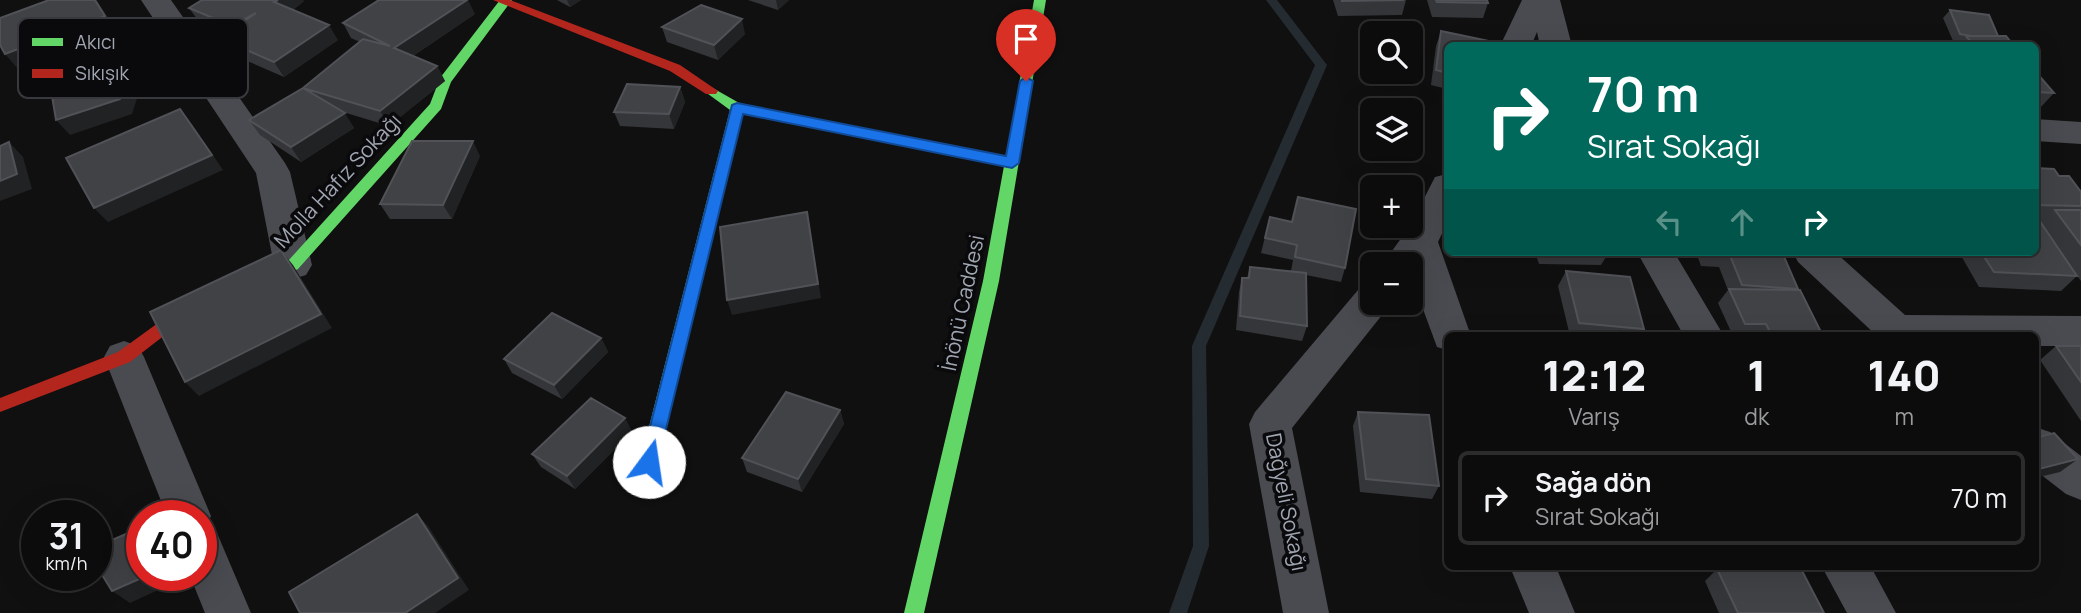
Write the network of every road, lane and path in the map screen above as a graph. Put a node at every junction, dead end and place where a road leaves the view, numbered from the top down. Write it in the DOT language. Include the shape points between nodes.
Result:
graph roads {
  1 [pos="156,0"];
  2 [pos="1040,0"];
  3 [pos="1537,0"];
  4 [pos="1545,0"];
  5 [pos="503,1"];
  6 [pos="168,18"];
  7 [pos="1517,42"];
  8 [pos="1555,42"];
  9 [pos="223,98"];
  10 [pos="737,108"];
  11 [pos="2039,130"];
  12 [pos="2081,133"];
  13 [pos="1012,163"];
  14 [pos="1444,192"];
  15 [pos="1412,252"];
  16 [pos="1657,256"];
  17 [pos="1815,256"];
  18 [pos="293,265"];
  19 [pos="1423,278"];
  20 [pos="1360,315"];
  21 [pos="2081,331"];
  22 [pos="1449,332"];
  23 [pos="1702,332"];
  24 [pos="1898,332"];
  25 [pos="1990,332"];
  26 [pos="124,356"];
  27 [pos="0,405"];
  28 [pos="2039,448"];
  29 [pos="649,462"];
  30 [pos="2081,481"];
  31 [pos="182,500"];
  32 [pos="1535,570"];
  33 [pos="1847,570"];
  34 [pos="217,587"];
  35 [pos="228,613"];
  36 [pos="914,613"];
  37 [pos="1306,613"];
  38 [pos="1552,613"];
  39 [pos="1873,613"];
  1 -- 6 [label="street"];
  2 -- 13 [label="street, İnönü Caddesi"];
  3 -- 7 [label="street"];
  4 -- 8 [label="street"];
  5 -- 10 [label="street" via="675,68"];
  5 -- 18 [label="street, Molla Hafız Sokağı" via="445,81 436,106"];
  9 -- 18 [label="street" via="273,172"];
  10 -- 13 [label="street"];
  10 -- 29 [label="street"];
  11 -- 12 [label="street"];
  13 -- 36 [label="street, İnönü Caddesi" via="991,281"];
  14 -- 15 [label="street"];
  16 -- 23 [label="street"];
  17 -- 24 [label="street"];
  18 -- 26 [label="street, Molla Hafız Sokağı" via="164,327"];
  19 -- 22 [label="street"];
  20 -- 37 [label="street, Dağyeli Sokağı" via="1270,424"];
  21 -- 25 [label="street"];
  26 -- 27 [label="street, Molla Hafız Sokağı"];
  26 -- 31 [label="street"];
  28 -- 30 [label="street"];
  32 -- 38 [label="street"];
  33 -- 39 [label="street"];
  34 -- 35 [label="street"];
}
